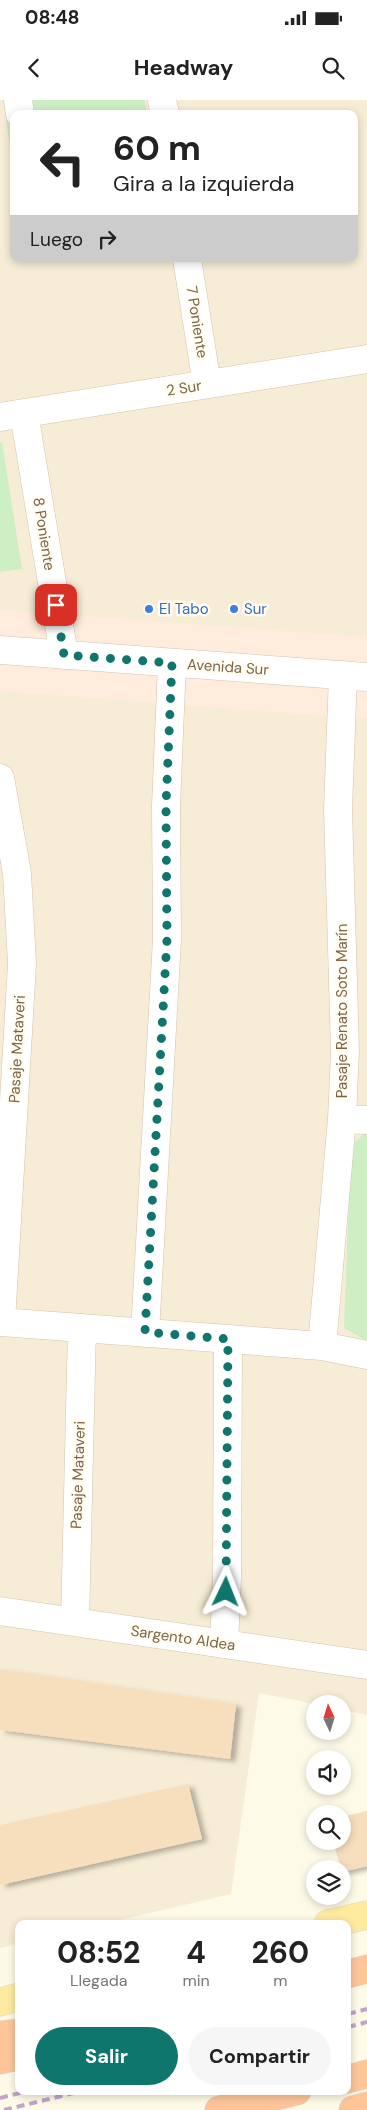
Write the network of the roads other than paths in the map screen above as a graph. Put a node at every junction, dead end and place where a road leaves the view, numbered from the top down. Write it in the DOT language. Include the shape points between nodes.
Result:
graph roads {
  1 [pos="187,262"];
  2 [pos="367,360"];
  3 [pos="207,384"];
  4 [pos="12,415"];
  5 [pos="0,651"];
  6 [pos="64,655"];
  7 [pos="172,663"];
  8 [pos="355,676"];
  9 [pos="0,778"];
  10 [pos="354,1119"];
  11 [pos="0,1322"];
  12 [pos="82,1328"];
  13 [pos="145,1332"];
  14 [pos="228,1339"];
  15 [pos="322,1346"];
  16 [pos="367,1355"];
  17 [pos="0,1611"];
  18 [pos="75,1622"];
  19 [pos="224,1644"];
  20 [pos="367,1665"];
  21 [pos="367,1915"];
  22 [pos="345,1920"];
  23 [pos="367,1969"];
  24 [pos="351,1973"];
  25 [pos="15,1999"];
  26 [pos="0,2002"];
  27 [pos="15,2033"];
  28 [pos="0,2035"];
  29 [pos="15,2057"];
  30 [pos="0,2060"];
  31 [pos="367,2074"];
  32 [pos="351,2078"];
  33 [pos="281,2095"];
  34 [pos="367,2106"];
  35 [pos="219,2110"];
  36 [pos="353,2110"];
  1 -- 3 [label="street, 7 Poniente"];
  2 -- 3 [label="street, 2 Sur"];
  3 -- 4 [label="street, 2 Sur"];
  4 -- 6 [label="street, 8 Poniente"];
  5 -- 6 [label="street, Avenida Sur"];
  6 -- 7 [label="street, Avenida Sur"];
  7 -- 8 [label="street, Avenida Sur"];
  7 -- 13 [label="street" via="166,806 167,939"];
  8 -- 10 [label="street, Pasaje Renato Soto Marín" via="338,809 345,1011"];
  9 -- 11 [label="street, Pasaje Mataveri" via="17,873 22,948"];
  10 -- 15 [label="street, Pasaje Renato Soto Marín"];
  11 -- 12 [label="street"];
  12 -- 13 [label="street"];
  12 -- 18 [label="street, Pasaje Mataveri"];
  13 -- 14 [label="street"];
  14 -- 15 [label="street"];
  14 -- 19 [label="street"];
  15 -- 16 [label="street"];
  17 -- 18 [label="street, Sargento Aldea"];
  18 -- 19 [label="street, Sargento Aldea"];
  19 -- 20 [label="street, Sargento Aldea"];
  21 -- 22 [label="main road"];
  23 -- 24 [label="highway"];
  25 -- 26 [label="main road"];
  27 -- 28 [label="highway"];
  29 -- 30 [label="highway"];
  31 -- 32 [label="highway"];
  33 -- 35 [label="highway"];
  34 -- 36 [label="highway"];
}
